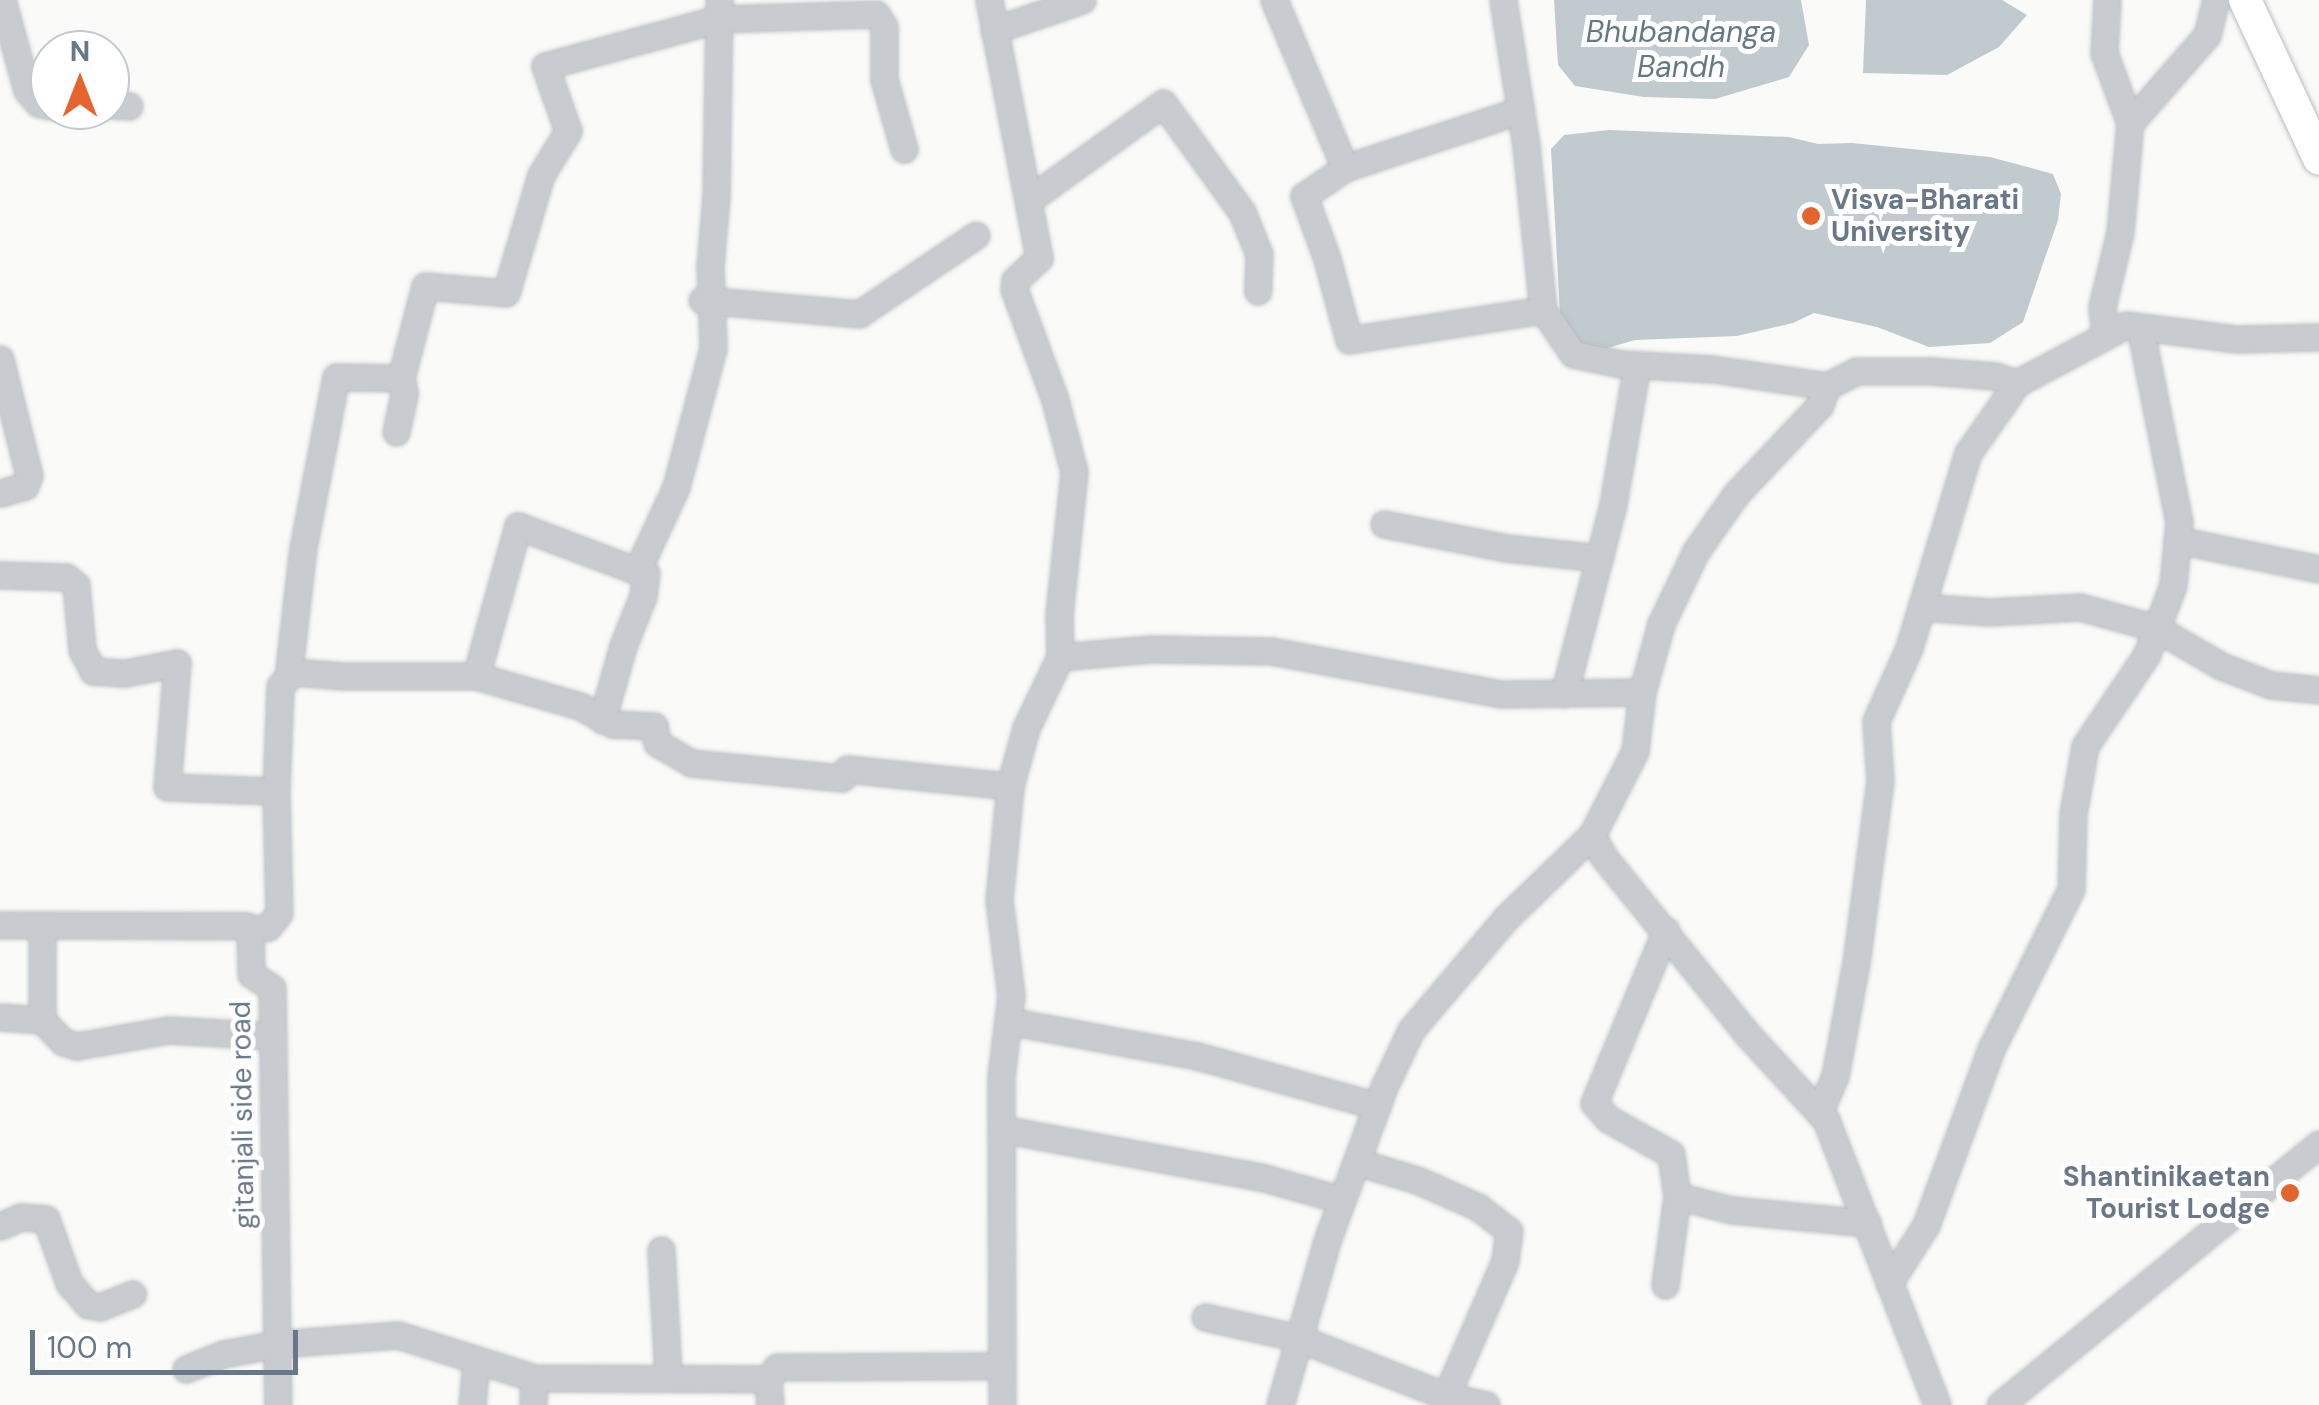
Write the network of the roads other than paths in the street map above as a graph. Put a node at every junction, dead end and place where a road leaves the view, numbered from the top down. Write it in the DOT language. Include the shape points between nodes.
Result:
graph roads {
  1 [pos="2,0"];
  2 [pos="989,0"];
  3 [pos="1082,0"];
  4 [pos="1274,0"];
  5 [pos="1502,0"];
  6 [pos="2107,0"];
  7 [pos="2216,0"];
  8 [pos="2246,0"];
  9 [pos="718,10"];
  10 [pos="994,30"];
  11 [pos="30,94"];
  12 [pos="1521,110"];
  13 [pos="2130,123"];
  14 [pos="904,149"];
  15 [pos="2319,160"];
  16 [pos="1344,168"];
  17 [pos="1030,199"];
  18 [pos="976,236"];
  19 [pos="1258,291"];
  20 [pos="706,301"];
  21 [pos="1543,310"];
  22 [pos="2140,327"];
  23 [pos="2105,336"];
  24 [pos="2319,337"];
  25 [pos="0,359"];
  26 [pos="1637,365"];
  27 [pos="400,378"];
  28 [pos="2017,383"];
  29 [pos="1827,386"];
  30 [pos="396,432"];
  31 [pos="0,493"];
  32 [pos="1384,524"];
  33 [pos="2177,540"];
  34 [pos="1599,558"];
  35 [pos="2319,568"];
  36 [pos="637,571"];
  37 [pos="0,575"];
  38 [pos="1921,608"];
  39 [pos="2156,628"];
  40 [pos="1060,657"];
  41 [pos="476,676"];
  42 [pos="288,677"];
  43 [pos="2319,690"];
  44 [pos="1642,692"];
  45 [pos="1564,694"];
  46 [pos="602,720"];
  47 [pos="1010,786"];
  48 [pos="276,792"];
  49 [pos="1592,835"];
  50 [pos="0,925"];
  51 [pos="42,926"];
  52 [pos="250,930"];
  53 [pos="1666,930"];
  54 [pos="0,1016"];
  55 [pos="42,1020"];
  56 [pos="1008,1021"];
  57 [pos="273,1036"];
  58 [pos="1377,1106"];
  59 [pos="1820,1113"];
  60 [pos="1002,1129"];
  61 [pos="2319,1144"];
  62 [pos="1357,1162"];
  63 [pos="1676,1196"];
  64 [pos="1342,1200"];
  65 [pos="1868,1222"];
  66 [pos="0,1226"];
  67 [pos="660,1250"];
  68 [pos="1889,1283"];
  69 [pos="1665,1285"];
  70 [pos="132,1294"];
  71 [pos="1205,1317"];
  72 [pos="1298,1338"];
  73 [pos="278,1344"];
  74 [pos="476,1361"];
  75 [pos="1002,1366"];
  76 [pos="186,1368"];
  77 [pos="668,1376"];
  78 [pos="534,1378"];
  79 [pos="768,1378"];
  80 [pos="1446,1396"];
  81 [pos="278,1405"];
  82 [pos="472,1405"];
  83 [pos="533,1405"];
  84 [pos="770,1405"];
  85 [pos="1002,1405"];
  86 [pos="1280,1405"];
  87 [pos="1486,1405"];
  88 [pos="1937,1405"];
  89 [pos="2000,1405"];
  1 -- 11 [label="street"];
  2 -- 10 [label="street"];
  3 -- 10 [label="street"];
  4 -- 16 [label="street"];
  5 -- 12 [label="street"];
  6 -- 13 [label="street" via="2104,53"];
  7 -- 13 [label="street" via="2206,36"];
  8 -- 15 [label="main road"];
  9 -- 14 [label="street" via="876,14 884,27 884,80"];
  9 -- 20 [label="street"];
  9 -- 27 [label="street" via="545,66 568,131 541,175 506,293 425,286"];
  10 -- 17 [label="street"];
  12 -- 16 [label="street"];
  12 -- 21 [label="street"];
  13 -- 23 [label="street" via="2120,232 2102,307"];
  16 -- 21 [label="street" via="1304,196 1349,340"];
  17 -- 19 [label="street" via="1162,102 1242,212 1260,254"];
  17 -- 40 [label="street" via="1039,258 1014,289 1074,472"];
  18 -- 20 [label="street" via="859,314"];
  20 -- 36 [label="street" via="712,348 676,486"];
  21 -- 26 [label="street" via="1573,354"];
  22 -- 23 [label="street" via="2126,325"];
  22 -- 24 [label="street" via="2237,338"];
  22 -- 33 [label="street" via="2170,464"];
  23 -- 28 [label="street"];
  25 -- 31 [label="street" via="29,475 25,486"];
  26 -- 29 [label="street"];
  26 -- 34 [label="street"];
  27 -- 30 [label="street" via="404,393"];
  27 -- 42 [label="street" via="336,376 303,548"];
  28 -- 29 [label="street" via="1930,370 1856,370"];
  28 -- 38 [label="street" via="1968,453"];
  29 -- 44 [label="street" via="1820,406 1736,494 1696,551 1661,624"];
  32 -- 34 [label="street"];
  33 -- 35 [label="street"];
  33 -- 39 [label="street" via="2172,586"];
  34 -- 45 [label="street"];
  36 -- 41 [label="street" via="518,526"];
  36 -- 46 [label="street" via="646,573 643,596"];
  37 -- 48 [label="street" via="66,578 76,585 82,650 93,671 125,673 177,663 167,787"];
  38 -- 39 [label="street" via="2080,608"];
  38 -- 59 [label="street" via="1876,721 1880,781 1856,962 1834,1076"];
  39 -- 43 [label="street" via="2254,679"];
  39 -- 68 [label="street" via="2147,654 2085,746 2073,814 2071,890 1991,1049 1926,1225"];
  40 -- 45 [label="street" via="1271,650 1502,694"];
  40 -- 47 [label="street" via="1026,728"];
  41 -- 42 [label="street"];
  41 -- 46 [label="street" via="580,706"];
  42 -- 48 [label="street" via="280,686"];
  44 -- 45 [label="street"];
  44 -- 49 [label="street" via="1635,751"];
  46 -- 47 [label="street" via="654,726 657,743 691,763 842,778 847,769"];
  47 -- 56 [label="street" via="999,900"];
  48 -- 52 [label="street" via="279,913 268,927"];
  49 -- 53 [label="street"];
  49 -- 58 [label="street" via="1507,917 1411,1030"];
  50 -- 51 [label="street"];
  51 -- 52 [label="street"];
  51 -- 55 [label="street"];
  52 -- 57 [label="street, gitanjali side road" via="251,974 272,988"];
  53 -- 59 [label="street"];
  53 -- 63 [label="street" via="1594,1103 1608,1119 1670,1154"];
  54 -- 55 [label="street"];
  55 -- 57 [label="street" via="77,1046 169,1030"];
  56 -- 58 [label="street" via="1196,1056"];
  56 -- 60 [label="street"];
  57 -- 73 [label="street, gitanjali side road"];
  58 -- 62 [label="street"];
  59 -- 65 [label="street"];
  60 -- 64 [label="street" via="1262,1177"];
  60 -- 75 [label="street"];
  61 -- 89 [label="street"];
  62 -- 64 [label="street"];
  62 -- 80 [label="street" via="1478,1206 1509,1231 1505,1261"];
  63 -- 65 [label="street" via="1732,1210"];
  63 -- 69 [label="street"];
  64 -- 72 [label="street"];
  65 -- 68 [label="street"];
  66 -- 70 [label="street" via="20,1217 46,1219 69,1283 88,1305"];
  67 -- 77 [label="street"];
  68 -- 88 [label="street"];
  71 -- 72 [label="street"];
  72 -- 80 [label="street"];
  72 -- 86 [label="street"];
  73 -- 74 [label="street" via="398,1335"];
  73 -- 76 [label="street"];
  73 -- 81 [label="street, gitanjali side road"];
  74 -- 78 [label="street"];
  74 -- 82 [label="street"];
  75 -- 79 [label="street" via="777,1367"];
  75 -- 85 [label="street"];
  77 -- 78 [label="street"];
  77 -- 79 [label="street"];
  78 -- 83 [label="street"];
  79 -- 84 [label="street"];
  80 -- 87 [label="street"];
}
